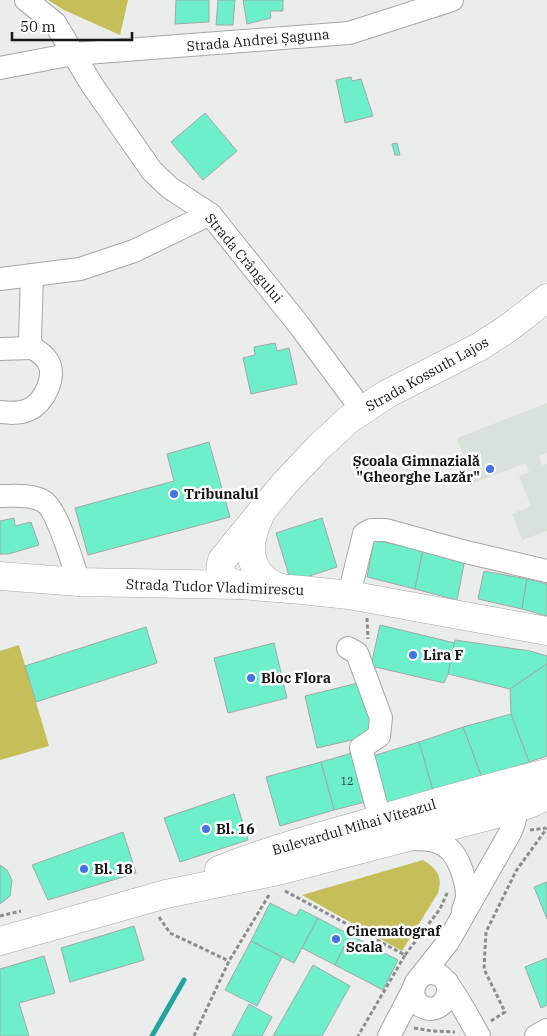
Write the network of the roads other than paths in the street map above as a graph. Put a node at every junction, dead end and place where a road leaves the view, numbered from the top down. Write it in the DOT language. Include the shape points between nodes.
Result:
graph roads {
  1 [pos="26,0"];
  2 [pos="452,0"];
  3 [pos="73,54"];
  4 [pos="0,68"];
  5 [pos="210,214"];
  6 [pos="32,275"];
  7 [pos="0,278"];
  8 [pos="547,298"];
  9 [pos="32,348"];
  10 [pos="0,349"];
  11 [pos="362,410"];
  12 [pos="0,412"];
  13 [pos="0,496"];
  14 [pos="270,500"];
  15 [pos="235,542"];
  16 [pos="547,571"];
  17 [pos="0,576"];
  18 [pos="79,582"];
  19 [pos="169,584"];
  20 [pos="240,585"];
  21 [pos="281,588"];
  22 [pos="348,595"];
  23 [pos="547,632"];
  24 [pos="348,648"];
  25 [pos="547,773"];
  26 [pos="513,795"];
  27 [pos="547,796"];
  28 [pos="380,819"];
  29 [pos="400,839"];
  30 [pos="162,911"];
  31 [pos="462,917"];
  32 [pos="0,942"];
  33 [pos="429,990"];
  34 [pos="474,1028"];
  35 [pos="392,1030"];
  36 [pos="547,1030"];
  37 [pos="536,1036"];
  1 -- 3 [label="street, Strada Crângului" via="56,22"];
  2 -- 3 [label="street, Strada Andrei Șaguna" via="349,33"];
  3 -- 4 [label="street, Strada Andrei Șaguna"];
  3 -- 5 [label="street, Strada Crângului" via="152,171 170,188"];
  5 -- 6 [label="street" via="134,251 80,269"];
  5 -- 11 [label="street, Strada Crângului"];
  6 -- 7 [label="street"];
  6 -- 9 [label="street"];
  8 -- 11 [label="main road, Strada Kossuth Lajos" via="478,347"];
  9 -- 10 [label="street"];
  9 -- 12 [label="street" via="48,361 48,390 29,410"];
  11 -- 14 [label="main road, Strada Kossuth Lajos" via="318,448"];
  13 -- 18 [label="street" via="43,501 50,508 57,519"];
  14 -- 15 [label="main road, Strada Kossuth Lajos"];
  14 -- 21 [label="main road, Strada Kossuth Lajos" via="255,527 251,557 260,575 273,586"];
  15 -- 19 [label="main road, Strada Kossuth Lajos" via="208,571"];
  15 -- 20 [label="main road, Strada Kossuth Lajos" via="222,560 220,572 228,582"];
  16 -- 22 [label="street" via="386,530 371,530 364,534"];
  17 -- 18 [label="main road, Strada Tudor Vladimirescu"];
  18 -- 19 [label="main road, Strada Tudor Vladimirescu"];
  19 -- 20 [label="main road, Strada Tudor Vladimirescu"];
  20 -- 21 [label="main road, Strada Tudor Vladimirescu"];
  21 -- 22 [label="main road, Strada Tudor Vladimirescu"];
  22 -- 23 [label="main road, Strada Tudor Vladimirescu"];
  24 -- 28 [label="street" via="356,653 381,718 379,736 362,748"];
  25 -- 26 [label="main road, Bulevardul Mihai Viteazul"];
  26 -- 27 [label="main road, Bulevardul Mihai Viteazul"];
  26 -- 28 [label="main road, Bulevardul Mihai Viteazul" via="467,793"];
  26 -- 29 [label="main road, Bulevardul Mihai Viteazul"];
  26 -- 31 [label="street" via="516,818 510,833"];
  28 -- 30 [label="main road, Bulevardul Mihai Viteazul" via="239,862"];
  29 -- 30 [label="main road, Bulevardul Mihai Viteazul" via="268,873"];
  29 -- 31 [label="street" via="424,839 448,848 460,866 465,882 467,896"];
  30 -- 32 [label="main road, Bulevardul Mihai Viteazul"];
  31 -- 33 [label="street"];
  33 -- 34 [label="street"];
  33 -- 34 [label="street"];
  33 -- 35 [label="street"];
  36 -- 37 [label="street"];
}
